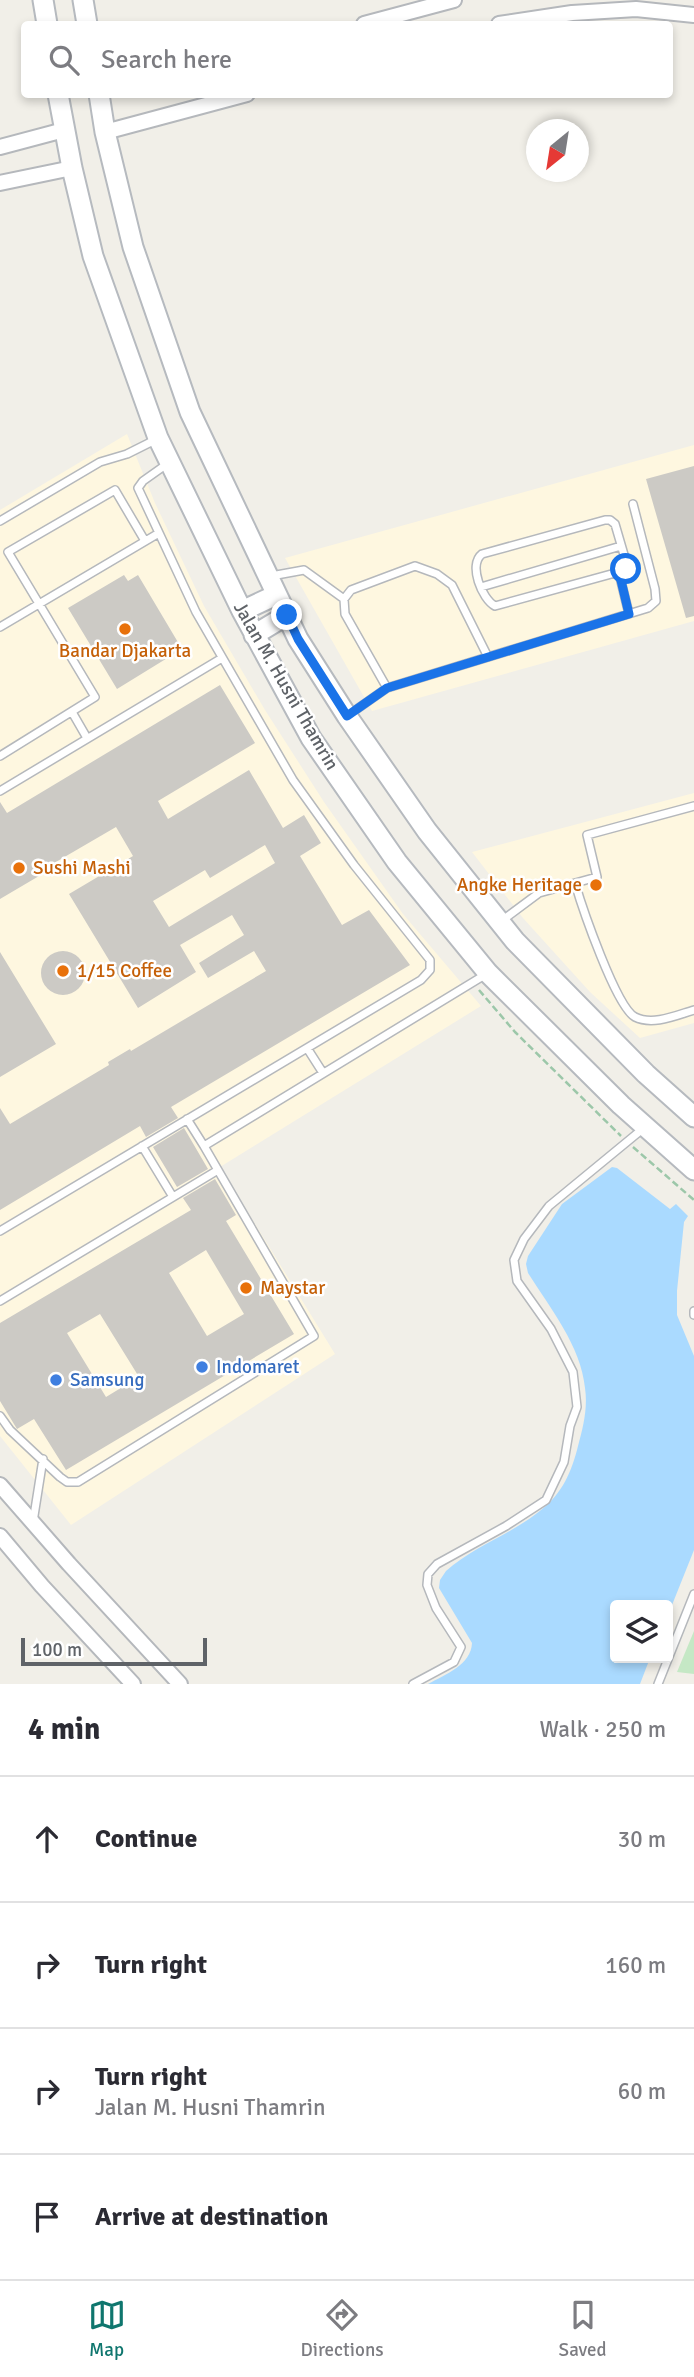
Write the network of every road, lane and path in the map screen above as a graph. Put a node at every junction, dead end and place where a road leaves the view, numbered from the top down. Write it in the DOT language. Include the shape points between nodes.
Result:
graph roads {
  1 [pos="43,0"];
  2 [pos="83,0"];
  3 [pos="454,0"];
  4 [pos="694,15"];
  5 [pos="46,21"];
  6 [pos="86,21"];
  7 [pos="375,21"];
  8 [pos="519,21"];
  9 [pos="59,98"];
  10 [pos="102,98"];
  11 [pos="232,98"];
  12 [pos="64,130"];
  13 [pos="105,132"];
  14 [pos="0,147"];
  15 [pos="72,168"];
  16 [pos="0,183"];
  17 [pos="158,438"];
  18 [pos="170,462"];
  19 [pos="633,504"];
  20 [pos="0,521"];
  21 [pos="159,533"];
  22 [pos="145,541"];
  23 [pos="621,546"];
  24 [pos="619,572"];
  25 [pos="272,586"];
  26 [pos="481,587"];
  27 [pos="344,599"];
  28 [pos="38,604"];
  29 [pos="242,611"];
  30 [pos="629,614"];
  31 [pos="287,615"];
  32 [pos="0,627"];
  33 [pos="254,635"];
  34 [pos="222,657"];
  35 [pos="488,657"];
  36 [pos="387,688"];
  37 [pos="72,712"];
  38 [pos="347,716"];
  39 [pos="88,738"];
  40 [pos="0,755"];
  41 [pos="0,791"];
  42 [pos="694,807"];
  43 [pos="575,883"];
  44 [pos="499,922"];
  45 [pos="480,978"];
  46 [pos="694,1010"];
  47 [pos="307,1048"];
  48 [pos="323,1073"];
  49 [pos="694,1117"];
  50 [pos="187,1119"];
  51 [pos="645,1126"];
  52 [pos="626,1141"];
  53 [pos="142,1146"];
  54 [pos="204,1146"];
  55 [pos="218,1170"];
  56 [pos="694,1170"];
  57 [pos="173,1197"];
  58 [pos="694,1200"];
  59 [pos="0,1231"];
  60 [pos="0,1301"];
  61 [pos="0,1416"];
  62 [pos="43,1459"];
  63 [pos="0,1485"];
  64 [pos="33,1522"];
  65 [pos="0,1536"];
  66 [pos="694,1594"];
  67 [pos="133,1684"];
  68 [pos="180,1684"];
  69 [pos="413,1684"];
  70 [pos="658,1684"];
  1 -- 5 [label="main road"];
  2 -- 6 [label="main road"];
  3 -- 7 [label="street"];
  4 -- 8 [label="street" via="623,10"];
  9 -- 12 [label="main road, Jalan M. Husni Thamrin"];
  10 -- 13 [label="main road, Jalan M. Husni Thamrin"];
  11 -- 13 [label="street"];
  12 -- 14 [label="street"];
  12 -- 15 [label="main road, Jalan M. Husni Thamrin"];
  13 -- 25 [label="main road, Jalan M. Husni Thamrin" via="133,247 190,412"];
  15 -- 16 [label="street"];
  15 -- 17 [label="main road, Jalan M. Husni Thamrin" via="93,256"];
  17 -- 18 [label="main road, Jalan M. Husni Thamrin"];
  17 -- 20 [label="lane" via="100,462"];
  18 -- 21 [label="lane" via="138,488"];
  18 -- 29 [label="main road, Jalan M. Husni Thamrin"];
  19 -- 30 [label="lane" via="656,601"];
  21 -- 22 [label="lane"];
  21 -- 34 [label="lane"];
  22 -- 28 [label="lane"];
  22 -- 28 [label="lane" via="115,490 8,552"];
  23 -- 24 [label="lane" via="627,565"];
  23 -- 26 [label="lane"];
  23 -- 26 [label="lane" via="615,524 605,520 482,554 475,564"];
  24 -- 26 [label="lane" via="495,606 486,600"];
  24 -- 30 [label="lane"];
  25 -- 27 [label="lane" via="304,570"];
  25 -- 29 [label="main road"];
  25 -- 31 [label="main road, Jalan M. Husni Thamrin"];
  27 -- 35 [label="lane" via="351,590 415,566 437,574 452,585"];
  27 -- 36 [label="lane" via="345,614"];
  28 -- 32 [label="lane"];
  28 -- 37 [label="lane" via="95,697"];
  29 -- 33 [label="main road, Jalan M. Husni Thamrin"];
  30 -- 35 [label="lane"];
  31 -- 33 [label="main road"];
  31 -- 38 [label="main road, Jalan M. Husni Thamrin"];
  33 -- 45 [label="main road, Jalan M. Husni Thamrin" via="311,738"];
  34 -- 39 [label="lane"];
  34 -- 47 [label="lane" via="293,780 430,960 430,970 421,980"];
  35 -- 36 [label="lane"];
  36 -- 38 [label="lane"];
  37 -- 39 [label="lane"];
  37 -- 40 [label="lane"];
  38 -- 44 [label="main road, Jalan M. Husni Thamrin"];
  39 -- 41 [label="lane"];
  42 -- 43 [label="lane" via="587,835 597,877"];
  43 -- 44 [label="lane" via="539,893"];
  43 -- 46 [label="lane" via="621,1000 635,1017 654,1021"];
  44 -- 49 [label="main road, Jalan M. Husni Thamrin" via="646,1074"];
  45 -- 48 [label="lane"];
  45 -- 51 [label="main road, Jalan M. Husni Thamrin"];
  45 -- 52 [label="path" via="514,1032"];
  47 -- 48 [label="lane"];
  47 -- 50 [label="lane"];
  48 -- 54 [label="lane"];
  50 -- 53 [label="lane"];
  50 -- 54 [label="lane"];
  51 -- 52 [label="lane"];
  51 -- 56 [label="main road, Jalan M. Husni Thamrin"];
  52 -- 58 [label="path"];
  52 -- 69 [label="lane" via="549,1206 514,1260 517,1280 551,1329 573,1372 577,1407 564,1462 546,1500 437,1564 428,1574 436,1608 461,1647 454,1662"];
  53 -- 57 [label="lane"];
  53 -- 59 [label="lane"];
  54 -- 55 [label="lane"];
  55 -- 57 [label="lane"];
  55 -- 62 [label="lane" via="314,1336 78,1482 67,1482"];
  57 -- 60 [label="lane"];
  61 -- 62 [label="lane"];
  62 -- 64 [label="lane"];
  63 -- 64 [label="street"];
  64 -- 68 [label="street"];
  65 -- 67 [label="street"];
  66 -- 70 [label="lane"];
}
